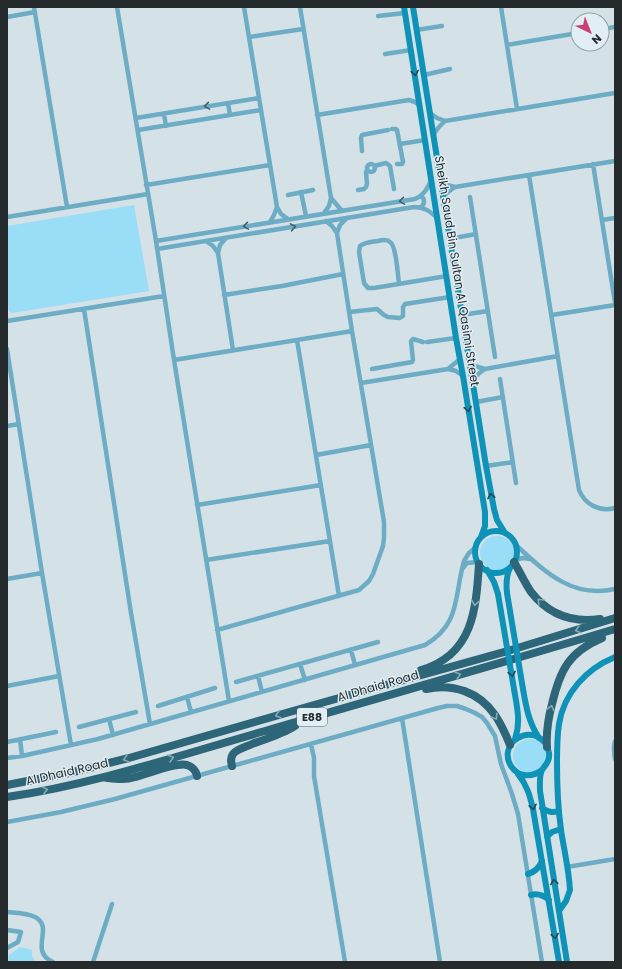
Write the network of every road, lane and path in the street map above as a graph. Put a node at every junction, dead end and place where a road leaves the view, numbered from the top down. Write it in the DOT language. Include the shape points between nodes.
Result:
graph roads {
  1 [pos="117,7"];
  2 [pos="244,7"];
  3 [pos="300,7"];
  4 [pos="413,7"];
  5 [pos="501,7"];
  6 [pos="35,10"];
  7 [pos="404,10"];
  8 [pos="378,16"];
  9 [pos="7,17"];
  10 [pos="442,26"];
  11 [pos="303,29"];
  12 [pos="416,30"];
  13 [pos="570,34"];
  14 [pos="249,38"];
  15 [pos="507,45"];
  16 [pos="411,50"];
  17 [pos="385,54"];
  18 [pos="450,69"];
  19 [pos="424,75"];
  20 [pos="417,90"];
  21 [pos="615,93"];
  22 [pos="259,98"];
  23 [pos="409,100"];
  24 [pos="228,103"];
  25 [pos="420,106"];
  26 [pos="517,109"];
  27 [pos="261,110"];
  28 [pos="430,113"];
  29 [pos="164,114"];
  30 [pos="317,115"];
  31 [pos="230,116"];
  32 [pos="136,118"];
  33 [pos="445,121"];
  34 [pos="166,126"];
  35 [pos="138,130"];
  36 [pos="433,135"];
  37 [pos="425,140"];
  38 [pos="400,144"];
  39 [pos="362,151"];
  40 [pos="615,161"];
  41 [pos="593,164"];
  42 [pos="270,165"];
  43 [pos="394,165"];
  44 [pos="529,175"];
  45 [pos="432,180"];
  46 [pos="440,180"];
  47 [pos="146,185"];
  48 [pos="455,187"];
  49 [pos="394,189"];
  50 [pos="314,190"];
  51 [pos="358,190"];
  52 [pos="301,192"];
  53 [pos="148,194"];
  54 [pos="288,195"];
  55 [pos="420,196"];
  56 [pos="443,197"];
  57 [pos="331,198"];
  58 [pos="470,198"];
  59 [pos="67,207"];
  60 [pos="276,207"];
  61 [pos="421,208"];
  62 [pos="342,211"];
  63 [pos="324,213"];
  64 [pos="306,216"];
  65 [pos="7,217"];
  66 [pos="347,218"];
  67 [pos="615,218"];
  68 [pos="288,219"];
  69 [pos="438,219"];
  70 [pos="602,220"];
  71 [pos="326,221"];
  72 [pos="270,222"];
  73 [pos="337,233"];
  74 [pos="476,234"];
  75 [pos="226,238"];
  76 [pos="449,239"];
  77 [pos="156,241"];
  78 [pos="206,241"];
  79 [pos="157,249"];
  80 [pos="218,253"];
  81 [pos="343,274"];
  82 [pos="447,276"];
  83 [pos="399,284"];
  84 [pos="224,295"];
  85 [pos="164,296"];
  86 [pos="450,297"];
  87 [pos="615,304"];
  88 [pos="84,309"];
  89 [pos="488,311"];
  90 [pos="349,312"];
  91 [pos="462,315"];
  92 [pos="552,316"];
  93 [pos="7,322"];
  94 [pos="352,331"];
  95 [pos="456,338"];
  96 [pos="298,340"];
  97 [pos="7,349"];
  98 [pos="233,350"];
  99 [pos="558,356"];
  100 [pos="496,357"];
  101 [pos="460,359"];
  102 [pos="174,360"];
  103 [pos="469,363"];
  104 [pos="372,369"];
  105 [pos="448,369"];
  106 [pos="485,369"];
  107 [pos="463,376"];
  108 [pos="500,379"];
  109 [pos="473,382"];
  110 [pos="361,383"];
  111 [pos="503,398"];
  112 [pos="476,402"];
  113 [pos="19,424"];
  114 [pos="7,426"];
  115 [pos="371,445"];
  116 [pos="316,455"];
  117 [pos="513,462"];
  118 [pos="486,466"];
  119 [pos="516,483"];
  120 [pos="321,485"];
  121 [pos="197,505"];
  122 [pos="615,507"];
  123 [pos="505,533"];
  124 [pos="481,537"];
  125 [pos="330,541"];
  126 [pos="516,545"];
  127 [pos="476,547"];
  128 [pos="530,559"];
  129 [pos="206,560"];
  130 [pos="478,563"];
  131 [pos="514,563"];
  132 [pos="462,570"];
  133 [pos="487,570"];
  134 [pos="42,573"];
  135 [pos="7,579"];
  136 [pos="615,589"];
  137 [pos="339,596"];
  138 [pos="615,617"];
  139 [pos="615,629"];
  140 [pos="218,630"];
  141 [pos="615,634"];
  142 [pos="378,642"];
  143 [pos="351,650"];
  144 [pos="615,657"];
  145 [pos="300,664"];
  146 [pos="355,665"];
  147 [pos="59,676"];
  148 [pos="258,676"];
  149 [pos="305,680"];
  150 [pos="236,682"];
  151 [pos="7,686"];
  152 [pos="215,688"];
  153 [pos="262,692"];
  154 [pos="187,697"];
  155 [pos="229,701"];
  156 [pos="314,705"];
  157 [pos="158,706"];
  158 [pos="136,712"];
  159 [pos="191,712"];
  160 [pos="317,716"];
  161 [pos="402,718"];
  162 [pos="109,719"];
  163 [pos="303,720"];
  164 [pos="150,724"];
  165 [pos="79,727"];
  166 [pos="56,732"];
  167 [pos="113,735"];
  168 [pos="540,738"];
  169 [pos="20,739"];
  170 [pos="615,741"];
  171 [pos="7,742"];
  172 [pos="513,742"];
  173 [pos="311,744"];
  174 [pos="71,745"];
  175 [pos="547,747"];
  176 [pos="22,756"];
  177 [pos="7,758"];
  178 [pos="615,759"];
  179 [pos="232,766"];
  180 [pos="542,770"];
  181 [pos="517,772"];
  182 [pos="197,776"];
  183 [pos="103,777"];
  184 [pos="7,785"];
  185 [pos="7,797"];
  186 [pos="542,808"];
  187 [pos="559,811"];
  188 [pos="7,822"];
  189 [pos="561,829"];
  190 [pos="547,838"];
  191 [pos="615,859"];
  192 [pos="542,862"];
  193 [pos="567,867"];
  194 [pos="528,874"];
  195 [pos="531,894"];
  196 [pos="549,900"];
  197 [pos="112,904"];
  198 [pos="559,911"];
  199 [pos="7,912"];
  200 [pos="7,930"];
  201 [pos="7,948"];
  202 [pos="53,962"];
  203 [pos="93,962"];
  204 [pos="345,962"];
  205 [pos="440,962"];
  206 [pos="542,962"];
  207 [pos="559,962"];
  208 [pos="567,962"];
  1 -- 32 [label="street"];
  2 -- 14 [label="street"];
  3 -- 11 [label="street"];
  4 -- 12 [label="main road, Sheikh Saud Bin Sultan Al Qasimi Street"];
  5 -- 15 [label="street"];
  6 -- 9 [label="street"];
  6 -- 59 [label="street"];
  7 -- 8 [label="street"];
  7 -- 16 [label="main road, Sheikh Saud Bin Sultan Al Qasimi Street"];
  10 -- 12 [label="street"];
  11 -- 14 [label="street"];
  11 -- 30 [label="street"];
  12 -- 19 [label="main road, Sheikh Saud Bin Sultan Al Qasimi Street"];
  13 -- 15 [label="street"];
  14 -- 22 [label="street"];
  15 -- 26 [label="street"];
  16 -- 17 [label="street"];
  16 -- 20 [label="main road, Sheikh Saud Bin Sultan Al Qasimi Street, one-way"];
  18 -- 19 [label="street"];
  19 -- 28 [label="main road, Sheikh Saud Bin Sultan Al Qasimi Street"];
  20 -- 23 [label="street"];
  20 -- 25 [label="main road, Sheikh Saud Bin Sultan Al Qasimi Street"];
  21 -- 26 [label="street"];
  22 -- 24 [label="street"];
  22 -- 27 [label="street"];
  23 -- 25 [label="street"];
  23 -- 30 [label="street"];
  24 -- 29 [label="street, one-way"];
  24 -- 31 [label="street"];
  25 -- 37 [label="main road, Sheikh Saud Bin Sultan Al Qasimi Street"];
  26 -- 33 [label="street"];
  27 -- 31 [label="street"];
  27 -- 42 [label="street"];
  28 -- 33 [label="street"];
  28 -- 36 [label="main road, Sheikh Saud Bin Sultan Al Qasimi Street"];
  29 -- 32 [label="street"];
  29 -- 34 [label="street"];
  30 -- 57 [label="street"];
  31 -- 34 [label="street"];
  32 -- 35 [label="street"];
  33 -- 36 [label="street"];
  34 -- 35 [label="street"];
  35 -- 47 [label="street"];
  36 -- 46 [label="main road, Sheikh Saud Bin Sultan Al Qasimi Street"];
  37 -- 38 [label="street"];
  37 -- 45 [label="main road, Sheikh Saud Bin Sultan Al Qasimi Street"];
  38 -- 39 [label="street" via="396,129 362,135"];
  38 -- 43 [label="street" via="403,163"];
  40 -- 41 [label="street"];
  41 -- 44 [label="street"];
  41 -- 70 [label="street"];
  42 -- 47 [label="street"];
  42 -- 60 [label="street"];
  43 -- 49 [label="street"];
  43 -- 51 [label="street" via="369,164 366,187"];
  44 -- 48 [label="street"];
  44 -- 92 [label="street"];
  45 -- 55 [label="street"];
  45 -- 69 [label="main road, Sheikh Saud Bin Sultan Al Qasimi Street"];
  46 -- 48 [label="street"];
  46 -- 56 [label="main road, Sheikh Saud Bin Sultan Al Qasimi Street"];
  47 -- 53 [label="street"];
  48 -- 56 [label="street"];
  50 -- 52 [label="street"];
  52 -- 54 [label="street"];
  52 -- 64 [label="street"];
  53 -- 59 [label="street"];
  53 -- 77 [label="street"];
  55 -- 61 [label="street" via="424,202"];
  55 -- 62 [label="street, one-way"];
  56 -- 76 [label="main road, Sheikh Saud Bin Sultan Al Qasimi Street"];
  57 -- 62 [label="street"];
  57 -- 63 [label="street"];
  58 -- 74 [label="street"];
  59 -- 65 [label="street"];
  60 -- 68 [label="street"];
  60 -- 72 [label="street"];
  61 -- 66 [label="street"];
  61 -- 69 [label="street"];
  62 -- 63 [label="street"];
  63 -- 64 [label="street"];
  64 -- 68 [label="street"];
  66 -- 71 [label="street"];
  66 -- 73 [label="street" via="340,224"];
  67 -- 70 [label="street"];
  68 -- 72 [label="street"];
  69 -- 82 [label="main road, Sheikh Saud Bin Sultan Al Qasimi Street"];
  70 -- 87 [label="street"];
  71 -- 73 [label="street"];
  75 -- 71 [label="street, one-way"];
  72 -- 77 [label="street, one-way"];
  73 -- 81 [label="street"];
  74 -- 76 [label="street"];
  74 -- 89 [label="street"];
  75 -- 78 [label="street"];
  75 -- 80 [label="street" via="220,244"];
  76 -- 91 [label="main road, Sheikh Saud Bin Sultan Al Qasimi Street"];
  77 -- 79 [label="street"];
  78 -- 79 [label="street"];
  78 -- 80 [label="street"];
  79 -- 85 [label="street"];
  80 -- 84 [label="street"];
  81 -- 84 [label="street"];
  81 -- 90 [label="street"];
  82 -- 83 [label="street"];
  82 -- 86 [label="main road, Sheikh Saud Bin Sultan Al Qasimi Street"];
  83 -- 83 [label="street" via="392,243 383,240 360,246 366,286 371,288"];
  84 -- 98 [label="street"];
  85 -- 88 [label="street"];
  85 -- 102 [label="street"];
  86 -- 90 [label="street" via="405,304 403,316 400,318 386,316 377,309"];
  86 -- 95 [label="main road, Sheikh Saud Bin Sultan Al Qasimi Street"];
  87 -- 92 [label="street"];
  88 -- 93 [label="street"];
  88 -- 164 [label="street"];
  89 -- 91 [label="street"];
  89 -- 100 [label="street"];
  90 -- 94 [label="street"];
  91 -- 103 [label="main road, Sheikh Saud Bin Sultan Al Qasimi Street"];
  92 -- 99 [label="street"];
  94 -- 96 [label="street"];
  94 -- 110 [label="street"];
  95 -- 101 [label="main road, Sheikh Saud Bin Sultan Al Qasimi Street"];
  95 -- 104 [label="street" via="425,342 412,339 412,362"];
  96 -- 98 [label="street"];
  96 -- 116 [label="street"];
  97 -- 113 [label="street"];
  98 -- 102 [label="street"];
  99 -- 106 [label="street"];
  99 -- 122 [label="street" via="579,490 585,500 602,509 609,510"];
  101 -- 105 [label="street"];
  101 -- 107 [label="main road, Sheikh Saud Bin Sultan Al Qasimi Street"];
  102 -- 121 [label="street"];
  103 -- 106 [label="street"];
  103 -- 109 [label="main road, Sheikh Saud Bin Sultan Al Qasimi Street"];
  105 -- 107 [label="street"];
  105 -- 110 [label="street"];
  106 -- 109 [label="street"];
  107 -- 109 [label="main road" via="468,384"];
  107 -- 124 [label="main road, Sheikh Saud Bin Sultan Al Qasimi Street, one-way" via="486,517 486,526"];
  108 -- 111 [label="street"];
  109 -- 112 [label="main road, Sheikh Saud Bin Sultan Al Qasimi Street"];
  110 -- 115 [label="street"];
  111 -- 112 [label="street"];
  111 -- 117 [label="street"];
  112 -- 118 [label="main road, Sheikh Saud Bin Sultan Al Qasimi Street"];
  113 -- 114 [label="street"];
  113 -- 134 [label="street"];
  115 -- 116 [label="street"];
  115 -- 137 [label="street" via="384,522 384,538 369,581 359,590"];
  116 -- 120 [label="street"];
  117 -- 118 [label="street"];
  117 -- 119 [label="street"];
  123 -- 118 [label="main road, Sheikh Saud Bin Sultan Al Qasimi Street, one-way" via="497,520"];
  120 -- 121 [label="street"];
  120 -- 125 [label="street"];
  121 -- 129 [label="street"];
  123 -- 124 [label="main road" via="492,531"];
  123 -- 126 [label="main road"];
  124 -- 127 [label="main road"];
  125 -- 129 [label="street"];
  125 -- 137 [label="street"];
  126 -- 128 [label="street"];
  126 -- 131 [label="main road"];
  127 -- 130 [label="main road"];
  127 -- 132 [label="street" via="466,556"];
  128 -- 131 [label="street" via="523,558"];
  128 -- 136 [label="street" via="568,586 595,592"];
  129 -- 140 [label="street"];
  130 -- 132 [label="street" via="467,563"];
  130 -- 133 [label="main road"];
  130 -- 156 [label="highway, one-way" via="475,602 468,631 448,658 428,668 355,689"];
  131 -- 133 [label="main road" via="502,572"];
  138 -- 131 [label="highway, one-way" via="583,620 566,618 556,613 531,592"];
  131 -- 168 [label="main road, bridge" via="507,577 507,593 527,713"];
  132 -- 146 [label="street" via="452,615 438,636 417,647"];
  133 -- 172 [label="main road, one-way, bridge" via="498,594 519,720"];
  134 -- 135 [label="street"];
  134 -- 147 [label="street"];
  137 -- 140 [label="street"];
  138 -- 156 [label="highway, Al Dhaid Road / E88, one-way" via="511,650"];
  160 -- 139 [label="highway, Al Dhaid Road / E88, one-way"];
  140 -- 155 [label="street"];
  175 -- 141 [label="highway, one-way" via="547,727 556,687 566,666 586,646"];
  142 -- 143 [label="street"];
  143 -- 145 [label="street"];
  143 -- 146 [label="street"];
  144 -- 187 [label="main road" via="590,671 580,680 562,712 557,744"];
  145 -- 148 [label="street"];
  145 -- 149 [label="street"];
  146 -- 149 [label="street"];
  147 -- 151 [label="street"];
  147 -- 174 [label="street"];
  148 -- 150 [label="street"];
  148 -- 153 [label="street"];
  149 -- 153 [label="street"];
  152 -- 154 [label="street"];
  153 -- 155 [label="street"];
  154 -- 157 [label="street"];
  154 -- 159 [label="street"];
  155 -- 159 [label="street"];
  156 -- 184 [label="highway, Al Dhaid Road / E88, one-way" via="99,766"];
  158 -- 162 [label="street"];
  159 -- 164 [label="street"];
  160 -- 163 [label="highway, Al Dhaid Road / E88"];
  160 -- 172 [label="highway, one-way" via="360,708 423,689 446,687 458,689 479,699 496,716"];
  161 -- 173 [label="street"];
  161 -- 194 [label="street" via="447,706 457,706 475,713 487,723 495,736 501,764 516,804"];
  161 -- 205 [label="street"];
  162 -- 165 [label="street"];
  162 -- 167 [label="street"];
  163 -- 179 [label="highway" via="292,728 236,751 231,758"];
  183 -- 163 [label="highway, Al Dhaid Road / E88, one-way"];
  164 -- 167 [label="street"];
  166 -- 169 [label="street"];
  167 -- 174 [label="street"];
  168 -- 172 [label="main road" via="527,735"];
  168 -- 175 [label="main road"];
  169 -- 171 [label="street"];
  169 -- 176 [label="street"];
  170 -- 178 [label="street"];
  172 -- 181 [label="main road" via="508,757"];
  173 -- 179 [label="street"];
  173 -- 204 [label="street"];
  174 -- 176 [label="street"];
  175 -- 180 [label="main road" via="548,759"];
  176 -- 177 [label="street"];
  179 -- 182 [label="street"];
  180 -- 181 [label="main road" via="527,776"];
  180 -- 186 [label="main road"];
  181 -- 192 [label="main road, one-way" via="526,786 534,809"];
  182 -- 183 [label="highway" via="196,771 187,765 134,778"];
  182 -- 188 [label="street" via="115,800"];
  185 -- 183 [label="highway, Al Dhaid Road / E88, one-way"];
  186 -- 187 [label="main road" via="549,812"];
  186 -- 190 [label="main road"];
  187 -- 189 [label="main road"];
  189 -- 190 [label="main road" via="552,832"];
  189 -- 193 [label="main road"];
  198 -- 190 [label="main road, one-way"];
  191 -- 193 [label="street"];
  192 -- 194 [label="main road" via="535,871"];
  192 -- 196 [label="main road"];
  193 -- 198 [label="main road" via="569,894"];
  194 -- 195 [label="street"];
  195 -- 196 [label="main road" via="542,895"];
  195 -- 206 [label="street"];
  196 -- 207 [label="main road, one-way"];
  197 -- 203 [label="street"];
  198 -- 208 [label="main road"];
  199 -- 202 [label="street" via="38,918 43,928 41,949"];
  200 -- 201 [label="street" via="21,932 18,942"];
}
